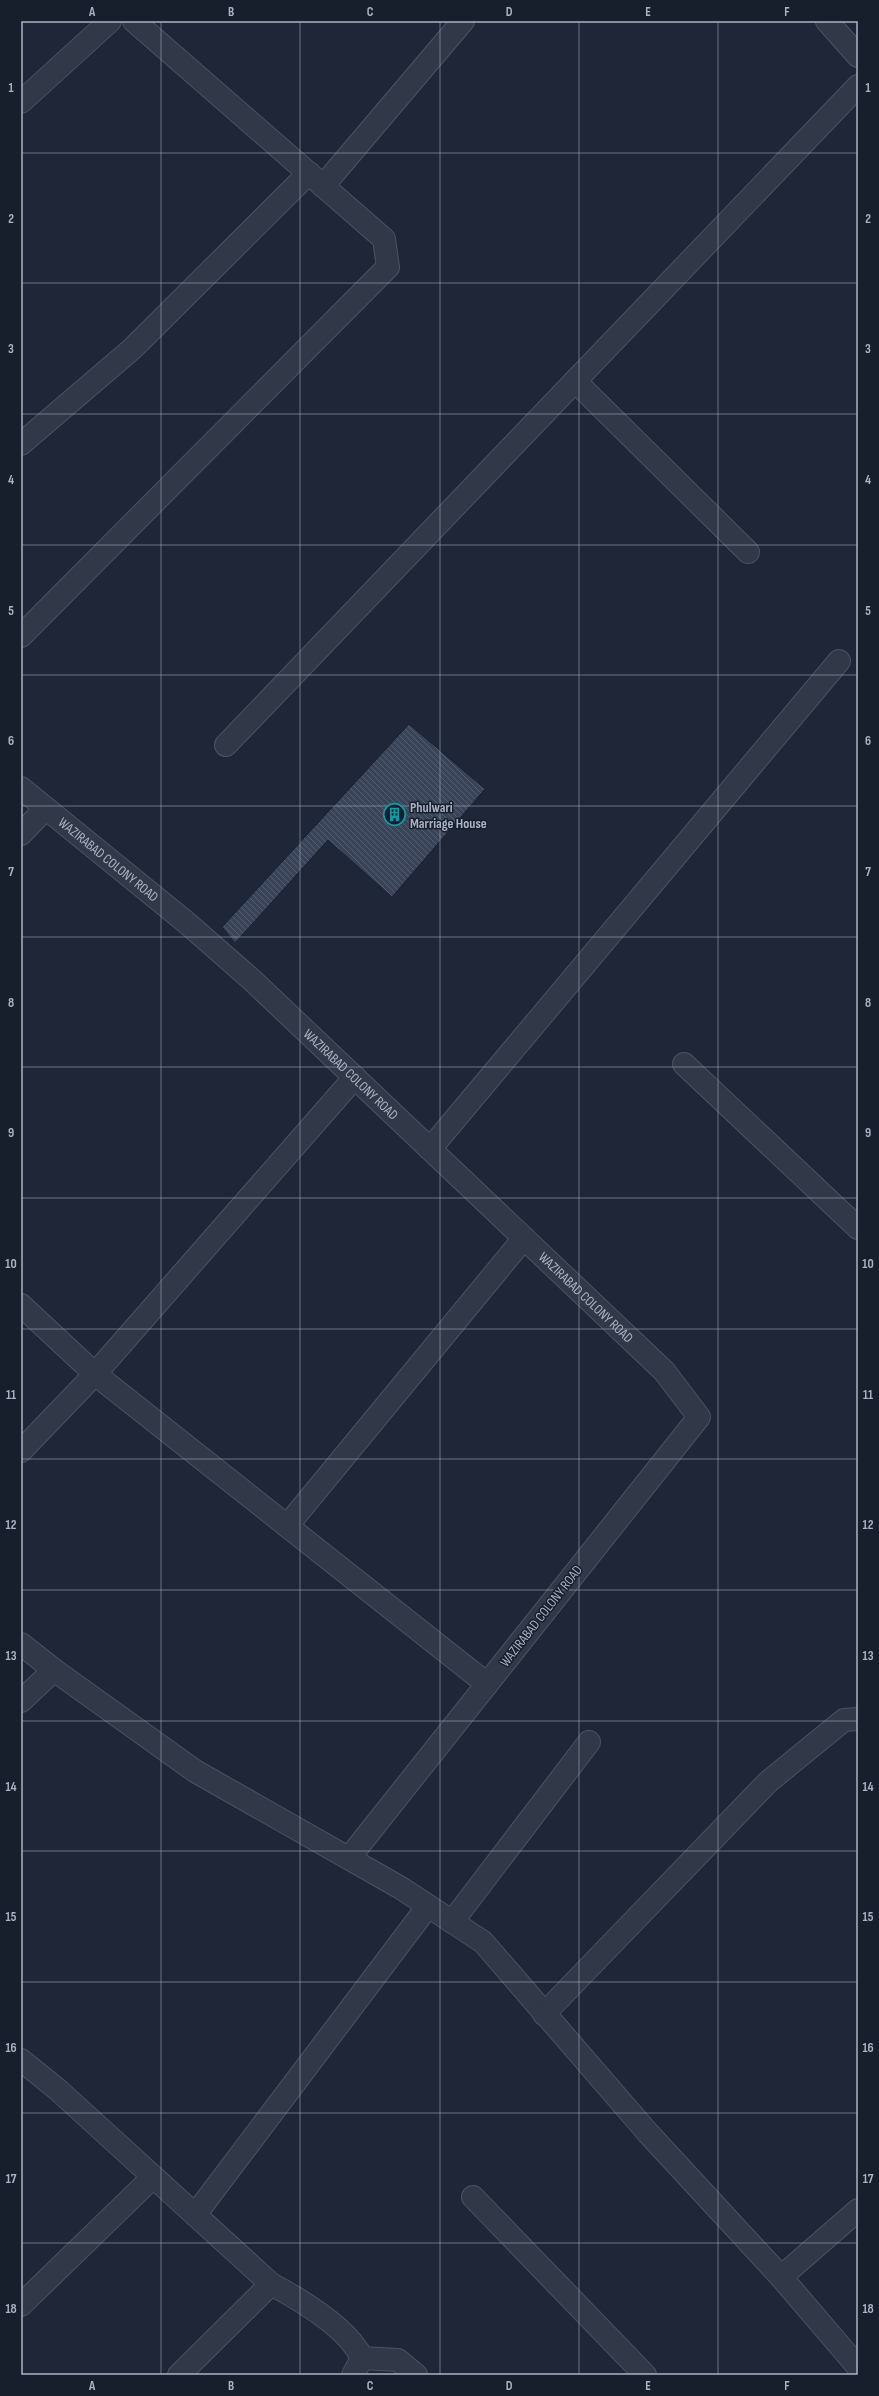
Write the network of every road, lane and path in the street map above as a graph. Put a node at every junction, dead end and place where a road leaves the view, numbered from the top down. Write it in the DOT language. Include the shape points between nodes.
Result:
graph roads {
  1 [pos="110,21"];
  2 [pos="134,21"];
  3 [pos="463,21"];
  4 [pos="827,21"];
  5 [pos="858,56"];
  6 [pos="858,86"];
  7 [pos="21,102"];
  8 [pos="316,180"];
  9 [pos="575,381"];
  10 [pos="21,444"];
  11 [pos="748,552"];
  12 [pos="21,636"];
  13 [pos="839,661"];
  14 [pos="226,745"];
  15 [pos="21,788"];
  16 [pos="45,809"];
  17 [pos="21,834"];
  18 [pos="684,1064"];
  19 [pos="355,1077"];
  20 [pos="430,1148"];
  21 [pos="858,1228"];
  22 [pos="524,1238"];
  23 [pos="21,1305"];
  24 [pos="95,1374"];
  25 [pos="21,1452"];
  26 [pos="287,1526"];
  27 [pos="21,1644"];
  28 [pos="54,1670"];
  29 [pos="487,1684"];
  30 [pos="21,1701"];
  31 [pos="858,1719"];
  32 [pos="589,1742"];
  33 [pos="348,1858"];
  34 [pos="428,1906"];
  35 [pos="452,1922"];
  36 [pos="544,2014"];
  37 [pos="21,2060"];
  38 [pos="153,2177"];
  39 [pos="472,2198"];
  40 [pos="858,2210"];
  41 [pos="195,2215"];
  42 [pos="781,2277"];
  43 [pos="271,2284"];
  44 [pos="21,2305"];
  45 [pos="357,2366"];
  46 [pos="858,2367"];
  47 [pos="179,2375"];
  48 [pos="416,2375"];
  49 [pos="645,2375"];
  1 -- 7 [label="street"];
  2 -- 8 [label="street"];
  3 -- 8 [label="street"];
  4 -- 5 [label="street"];
  6 -- 9 [label="street"];
  8 -- 10 [label="street" via="132,349"];
  8 -- 12 [label="street" via="384,239 388,267"];
  9 -- 11 [label="street"];
  9 -- 14 [label="street"];
  13 -- 20 [label="street"];
  15 -- 16 [label="street, WAZIRABAD COLONY ROAD"];
  16 -- 17 [label="street"];
  16 -- 19 [label="street, WAZIRABAD COLONY ROAD" via="187,923"];
  18 -- 21 [label="street"];
  19 -- 20 [label="street, WAZIRABAD COLONY ROAD"];
  19 -- 24 [label="street"];
  20 -- 22 [label="street, WAZIRABAD COLONY ROAD"];
  22 -- 26 [label="street"];
  22 -- 29 [label="street, WAZIRABAD COLONY ROAD" via="664,1371 699,1417"];
  23 -- 24 [label="street"];
  24 -- 25 [label="street"];
  24 -- 26 [label="street"];
  26 -- 29 [label="street"];
  27 -- 28 [label="street"];
  28 -- 30 [label="street"];
  28 -- 33 [label="street" via="195,1771"];
  29 -- 33 [label="street, WAZIRABAD COLONY ROAD"];
  31 -- 36 [label="street" via="844,1720 768,1782"];
  32 -- 35 [label="street"];
  33 -- 34 [label="street"];
  34 -- 35 [label="street"];
  34 -- 41 [label="street"];
  35 -- 36 [label="street" via="483,1942"];
  36 -- 42 [label="street" via="648,2133"];
  37 -- 38 [label="street"];
  38 -- 41 [label="street"];
  38 -- 44 [label="street"];
  39 -- 49 [label="street"];
  40 -- 42 [label="street"];
  41 -- 43 [label="street"];
  42 -- 46 [label="street"];
  43 -- 45 [label="street" via="306,2303 357,2346"];
  43 -- 47 [label="street"];
  45 -- 48 [label="street" via="398,2360"];
}
